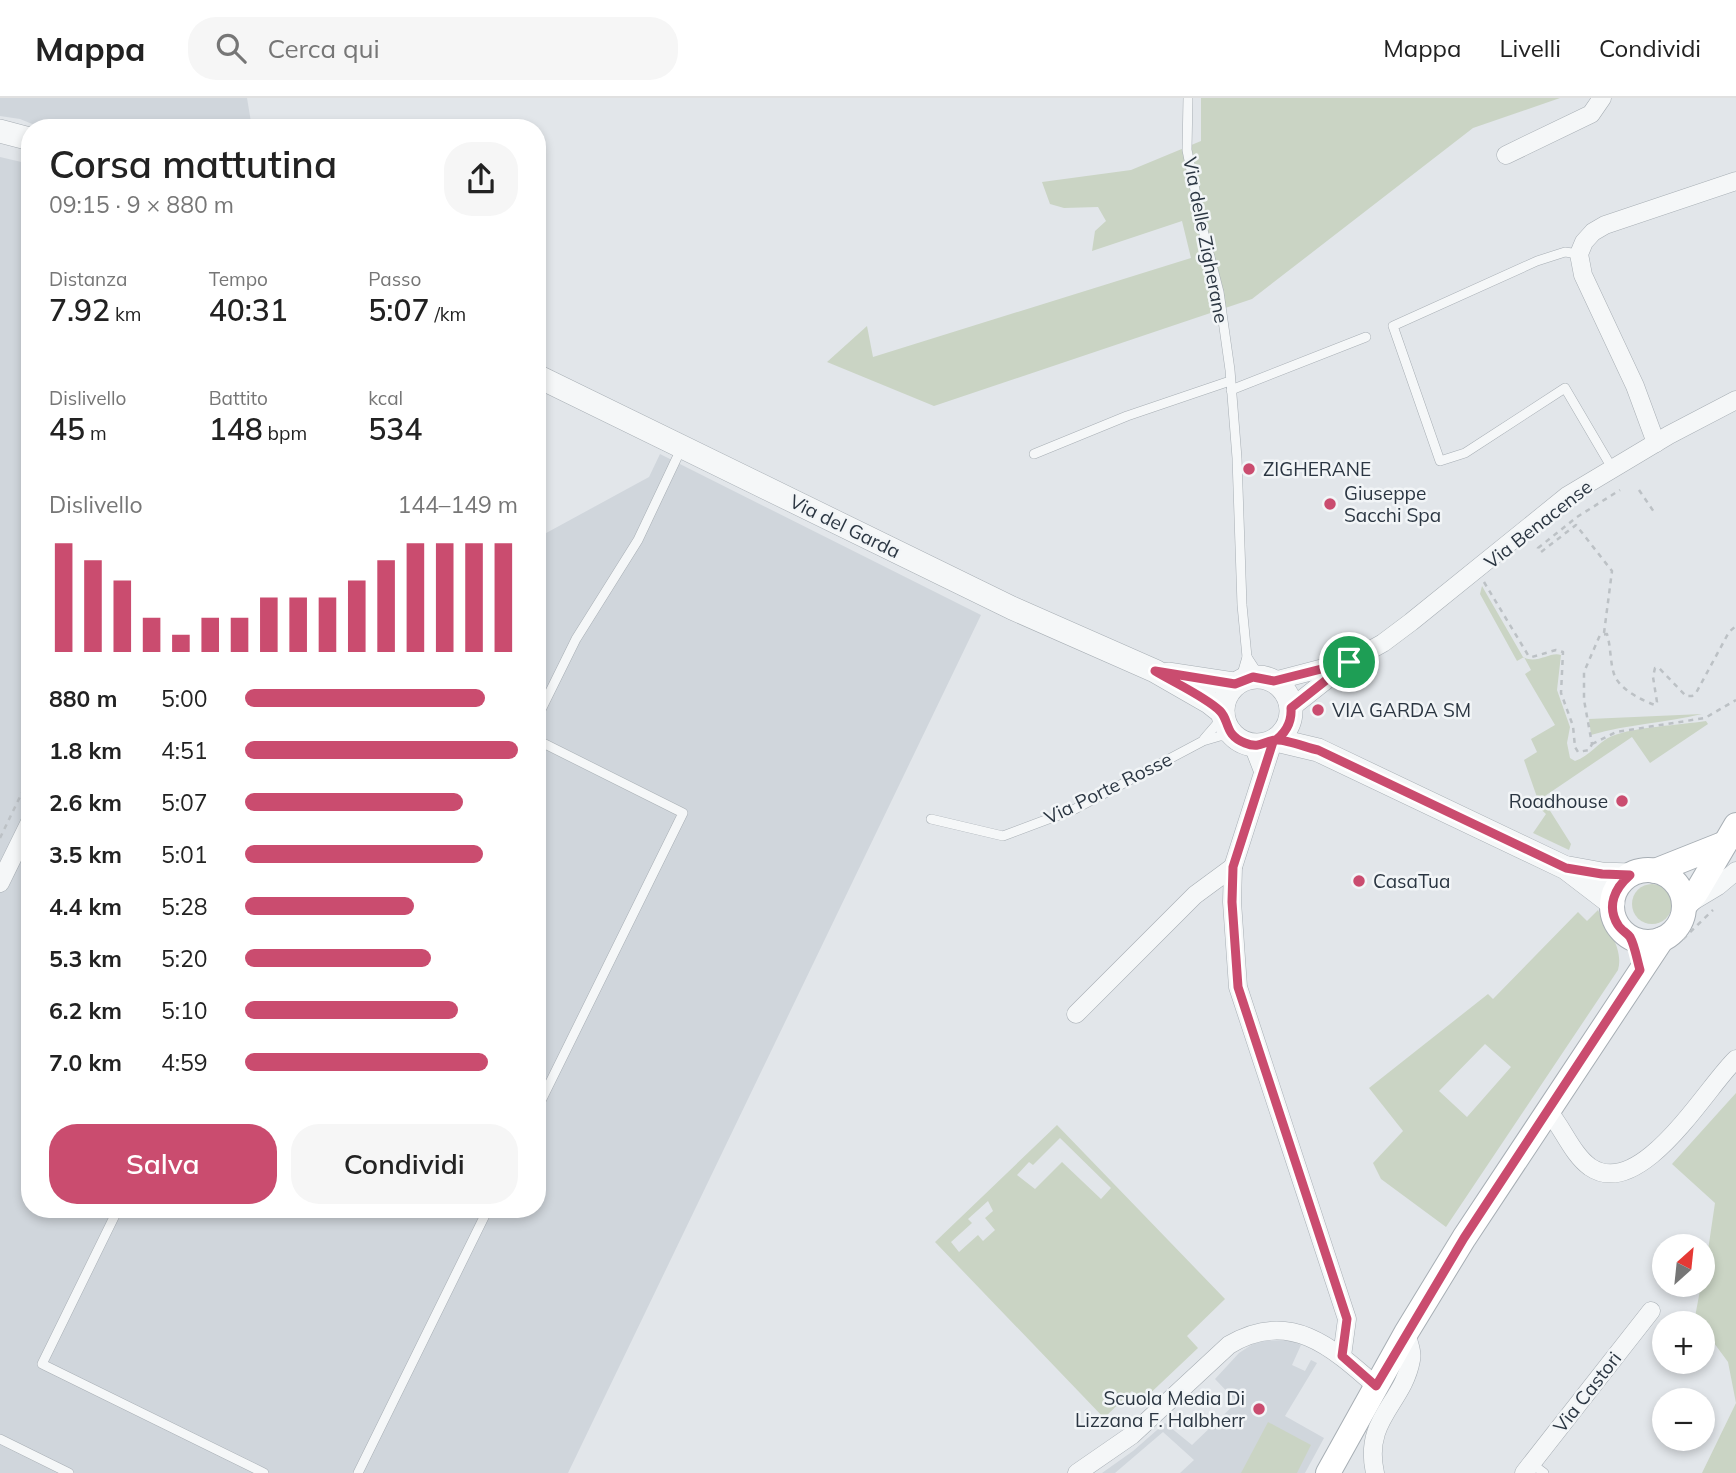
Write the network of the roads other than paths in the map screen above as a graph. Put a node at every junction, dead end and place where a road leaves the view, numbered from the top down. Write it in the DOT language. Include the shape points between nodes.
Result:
graph roads {
  1 [pos="1188,98"];
  2 [pos="1602,98"];
  3 [pos="0,131"];
  4 [pos="21,137"];
  5 [pos="1506,155"];
  6 [pos="1736,181"];
  7 [pos="1578,254"];
  8 [pos="1366,337"];
  9 [pos="546,380"];
  10 [pos="1231,385"];
  11 [pos="1736,400"];
  12 [pos="1656,443"];
  13 [pos="682,446"];
  14 [pos="1034,454"];
  15 [pos="1612,468"];
  16 [pos="1247,657"];
  17 [pos="1349,662"];
  18 [pos="1155,671"];
  19 [pos="1252,681"];
  20 [pos="546,700"];
  21 [pos="1291,714"];
  22 [pos="1247,732"];
  23 [pos="1203,741"];
  24 [pos="546,744"];
  25 [pos="1318,750"];
  26 [pos="931,819"];
  27 [pos="1729,834"];
  28 [pos="21,840"];
  29 [pos="1233,867"];
  30 [pos="1566,868"];
  31 [pos="1655,871"];
  32 [pos="1736,871"];
  33 [pos="1630,875"];
  34 [pos="0,883"];
  35 [pos="1613,904"];
  36 [pos="1684,906"];
  37 [pos="1629,937"];
  38 [pos="1662,939"];
  39 [pos="1640,970"];
  40 [pos="1076,1014"];
  41 [pos="1736,1059"];
  42 [pos="546,1091"];
  43 [pos="1548,1111"];
  44 [pos="114,1218"];
  45 [pos="484,1218"];
  46 [pos="1651,1311"];
  47 [pos="1406,1333"];
  48 [pos="1342,1356"];
  49 [pos="1376,1386"];
  50 [pos="0,1439"];
  51 [pos="1533,1470"];
  52 [pos="69,1473"];
  53 [pos="264,1473"];
  54 [pos="358,1473"];
  55 [pos="1077,1473"];
  56 [pos="1328,1473"];
  57 [pos="1375,1473"];
  1 -- 10 [label="lane, Via delle Zigherane" via="1187,150 1219,292"];
  2 -- 5 [label="street" via="1591,114"];
  3 -- 4 [label="street"];
  6 -- 7 [label="street" via="1605,225 1593,232"];
  7 -- 12 [label="street"];
  7 -- 15 [label="lane" via="1565,252 1537,261 1393,326 1440,461 1465,453 1565,388"];
  8 -- 10 [label="lane"];
  9 -- 13 [label="street, Via del Garda"];
  10 -- 14 [label="lane" via="1127,416"];
  10 -- 16 [label="lane, Via delle Zigherane"];
  11 -- 12 [label="street, Via Benacense"];
  12 -- 15 [label="street, Via Benacense"];
  13 -- 18 [label="street, Via del Garda" via="1012,608"];
  13 -- 20 [label="lane" via="638,540 576,639"];
  15 -- 17 [label="street, Via Benacense" via="1567,496 1383,643"];
  16 -- 19 [label="lane, Via delle Zigherane"];
  16 -- 19 [label="lane, Via delle Zigherane"];
  17 -- 19 [label="street"];
  17 -- 21 [label="street"];
  18 -- 19 [label="street, Via del Garda"];
  18 -- 22 [label="street, Via del Garda" via="1209,702"];
  19 -- 21 [label="street" via="1286,692"];
  19 -- 22 [label="street" via="1224,700"];
  21 -- 22 [label="street" via="1285,731"];
  21 -- 25 [label="street, Via del Garda"];
  22 -- 23 [label="lane"];
  22 -- 23 [label="lane"];
  22 -- 25 [label="street, Via del Garda"];
  22 -- 29 [label="street" via="1263,771"];
  23 -- 26 [label="lane, Via Porte Rosse" via="1075,809 1003,836"];
  24 -- 42 [label="lane" via="683,813"];
  25 -- 30 [label="street, Via del Garda"];
  27 -- 31 [label="main road"];
  27 -- 36 [label="main road"];
  28 -- 34 [label="street"];
  29 -- 40 [label="street" via="1195,895"];
  29 -- 48 [label="street" via="1238,987 1347,1319"];
  30 -- 33 [label="street, Via del Garda"];
  30 -- 35 [label="street, Via del Garda"];
  31 -- 33 [label="main road"];
  31 -- 36 [label="main road" via="1679,887"];
  32 -- 36 [label="street"];
  33 -- 35 [label="main road" via="1620,884"];
  35 -- 37 [label="main road" via="1616,923"];
  36 -- 38 [label="main road" via="1678,926"];
  37 -- 38 [label="main road" via="1651,942"];
  37 -- 39 [label="main road"];
  38 -- 39 [label="main road"];
  39 -- 43 [label="main road"];
  41 -- 43 [label="street" via="1664,1146 1627,1169 1609,1173 1593,1169 1581,1160"];
  43 -- 47 [label="main road"];
  44 -- 53 [label="lane" via="42,1364"];
  45 -- 54 [label="lane"];
  46 -- 51 [label="street, Via Castori"];
  47 -- 49 [label="main road"];
  47 -- 57 [label="street" via="1412,1358 1378,1425 1371,1451"];
  48 -- 49 [label="street"];
  48 -- 55 [label="street" via="1300,1333 1270,1330 1247,1335 1229,1346 1132,1435"];
  49 -- 56 [label="main road"];
  50 -- 52 [label="lane"];
}
